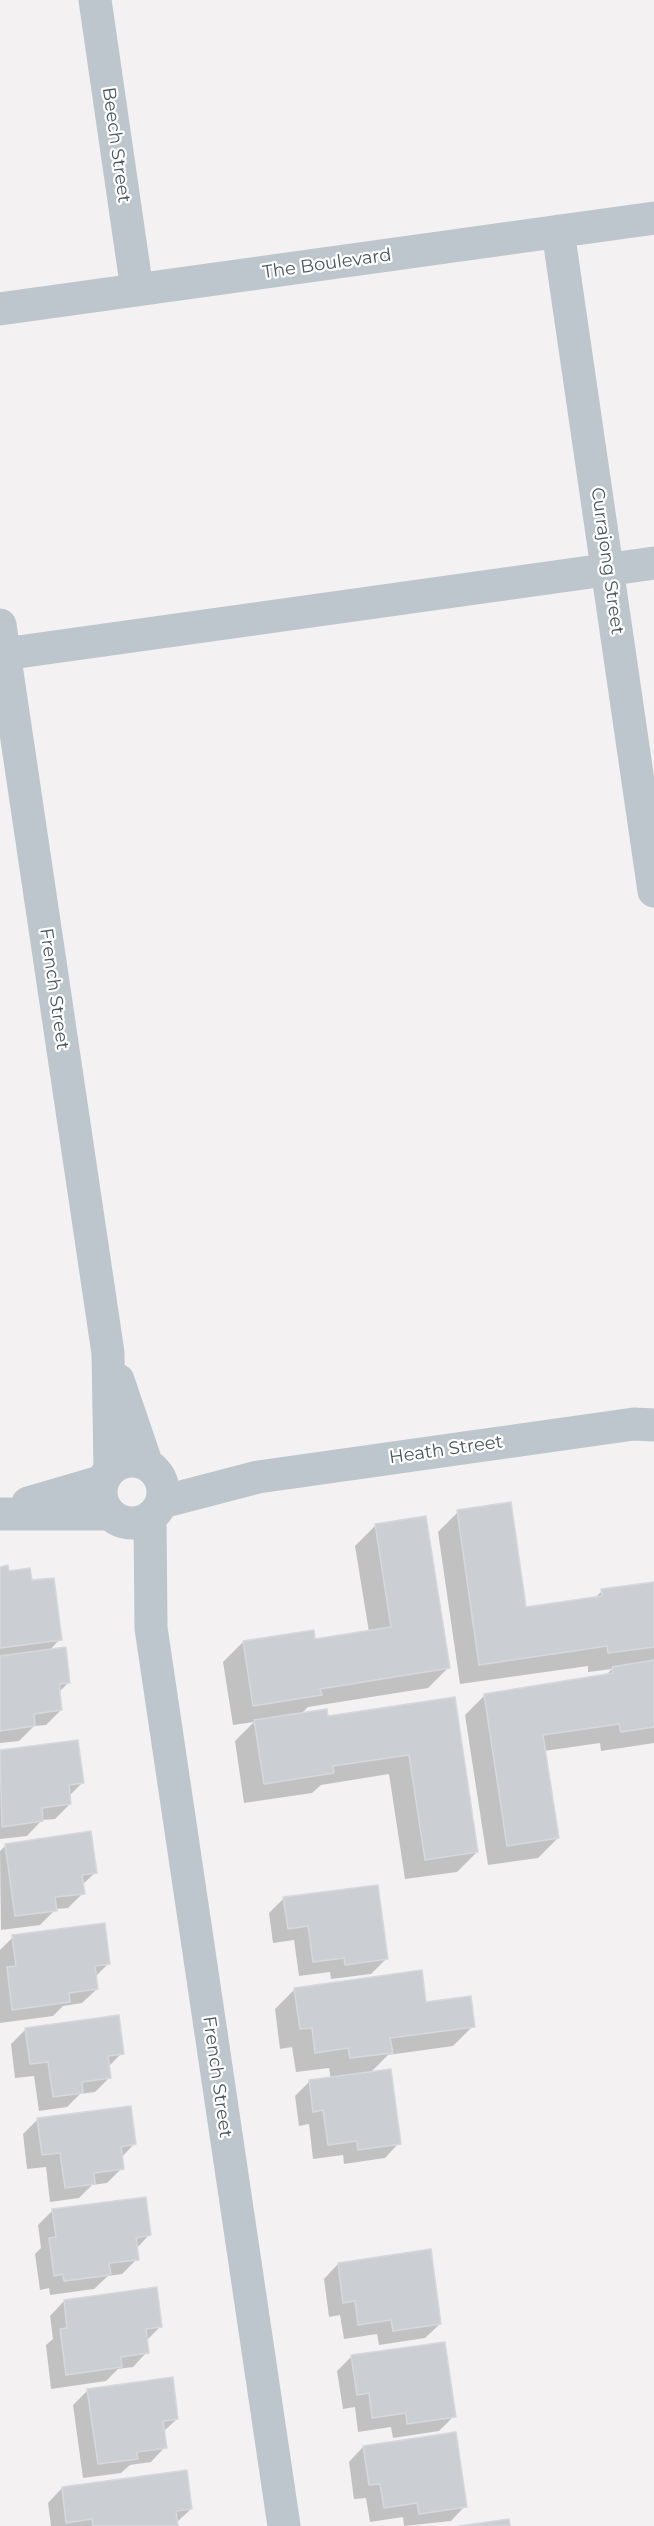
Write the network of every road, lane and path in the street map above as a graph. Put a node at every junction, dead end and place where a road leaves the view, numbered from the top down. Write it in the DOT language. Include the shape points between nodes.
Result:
graph roads {
  1 [pos="95,0"];
  2 [pos="654,218"];
  3 [pos="558,231"];
  4 [pos="137,290"];
  5 [pos="0,309"];
  6 [pos="654,563"];
  7 [pos="608,569"];
  8 [pos="2,639"];
  9 [pos="654,891"];
  10 [pos="108,1353"];
  11 [pos="647,1422"];
  12 [pos="107,1475"];
  13 [pos="154,1490"];
  14 [pos="0,1513"];
  15 [pos="114,1517"];
  16 [pos="151,1628"];
  17 [pos="284,2526"];
  1 -- 4 [label="street, Beech Street"];
  2 -- 3 [label="street, The Boulevard"];
  3 -- 4 [label="street, The Boulevard"];
  3 -- 7 [label="street, Currajong Street"];
  4 -- 5 [label="street, The Boulevard"];
  6 -- 7 [label="street"];
  7 -- 8 [label="street"];
  7 -- 9 [label="street, Currajong Street"];
  8 -- 10 [label="street, French Street"];
  10 -- 12 [label="street, French Street"];
  10 -- 13 [label="street, French Street"];
  11 -- 13 [label="street, Heath Street"];
  12 -- 13 [label="street" via="128,1461"];
  12 -- 14 [label="street"];
  12 -- 15 [label="street" via="102,1498"];
  13 -- 15 [label="street" via="134,1523"];
  13 -- 16 [label="street, French Street"];
  14 -- 15 [label="street"];
  15 -- 16 [label="street, French Street"];
  16 -- 17 [label="street, French Street"];
}
